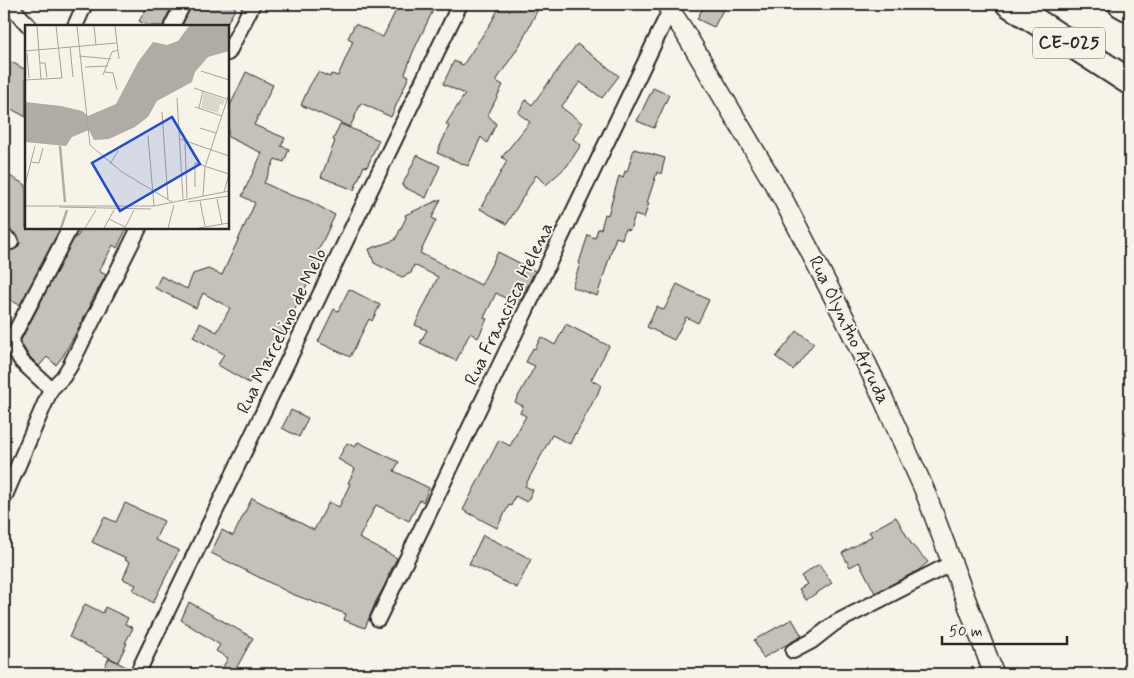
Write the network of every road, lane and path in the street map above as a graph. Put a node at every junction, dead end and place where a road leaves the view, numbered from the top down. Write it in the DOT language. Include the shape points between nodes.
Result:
graph roads {
  1 [pos="9,4"];
  2 [pos="85,4"];
  3 [pos="183,4"];
  4 [pos="252,4"];
  5 [pos="460,4"];
  6 [pos="1009,4"];
  7 [pos="1121,4"];
  8 [pos="670,6"];
  9 [pos="1130,9"];
  10 [pos="28,25"];
  11 [pos="74,25"];
  12 [pos="172,25"];
  13 [pos="229,51"];
  14 [pos="1130,82"];
  15 [pos="69,229"];
  16 [pos="139,229"];
  17 [pos="7,338"];
  18 [pos="51,389"];
  19 [pos="4,498"];
  20 [pos="952,563"];
  21 [pos="378,619"];
  22 [pos="792,652"];
  23 [pos="136,674"];
  24 [pos="994,674"];
  1 -- 10 [label="street"];
  2 -- 11 [label="street"];
  3 -- 12 [label="street"];
  4 -- 13 [label="street"];
  5 -- 23 [label="street, Rua Marcelino de Melo"];
  6 -- 14 [label="highway, CE-025"];
  7 -- 9 [label="highway"];
  8 -- 20 [label="street, Rua Olyntho Arruda" via="783,199 836,302 924,490"];
  8 -- 21 [label="street, Rua Francisca Helena"];
  15 -- 17 [label="street"];
  16 -- 18 [label="street" via="70,366"];
  17 -- 18 [label="street" via="22,362"];
  18 -- 19 [label="street"];
  20 -- 22 [label="street" via="836,623"];
  20 -- 24 [label="street, Rua Olyntho Arruda"];
}
